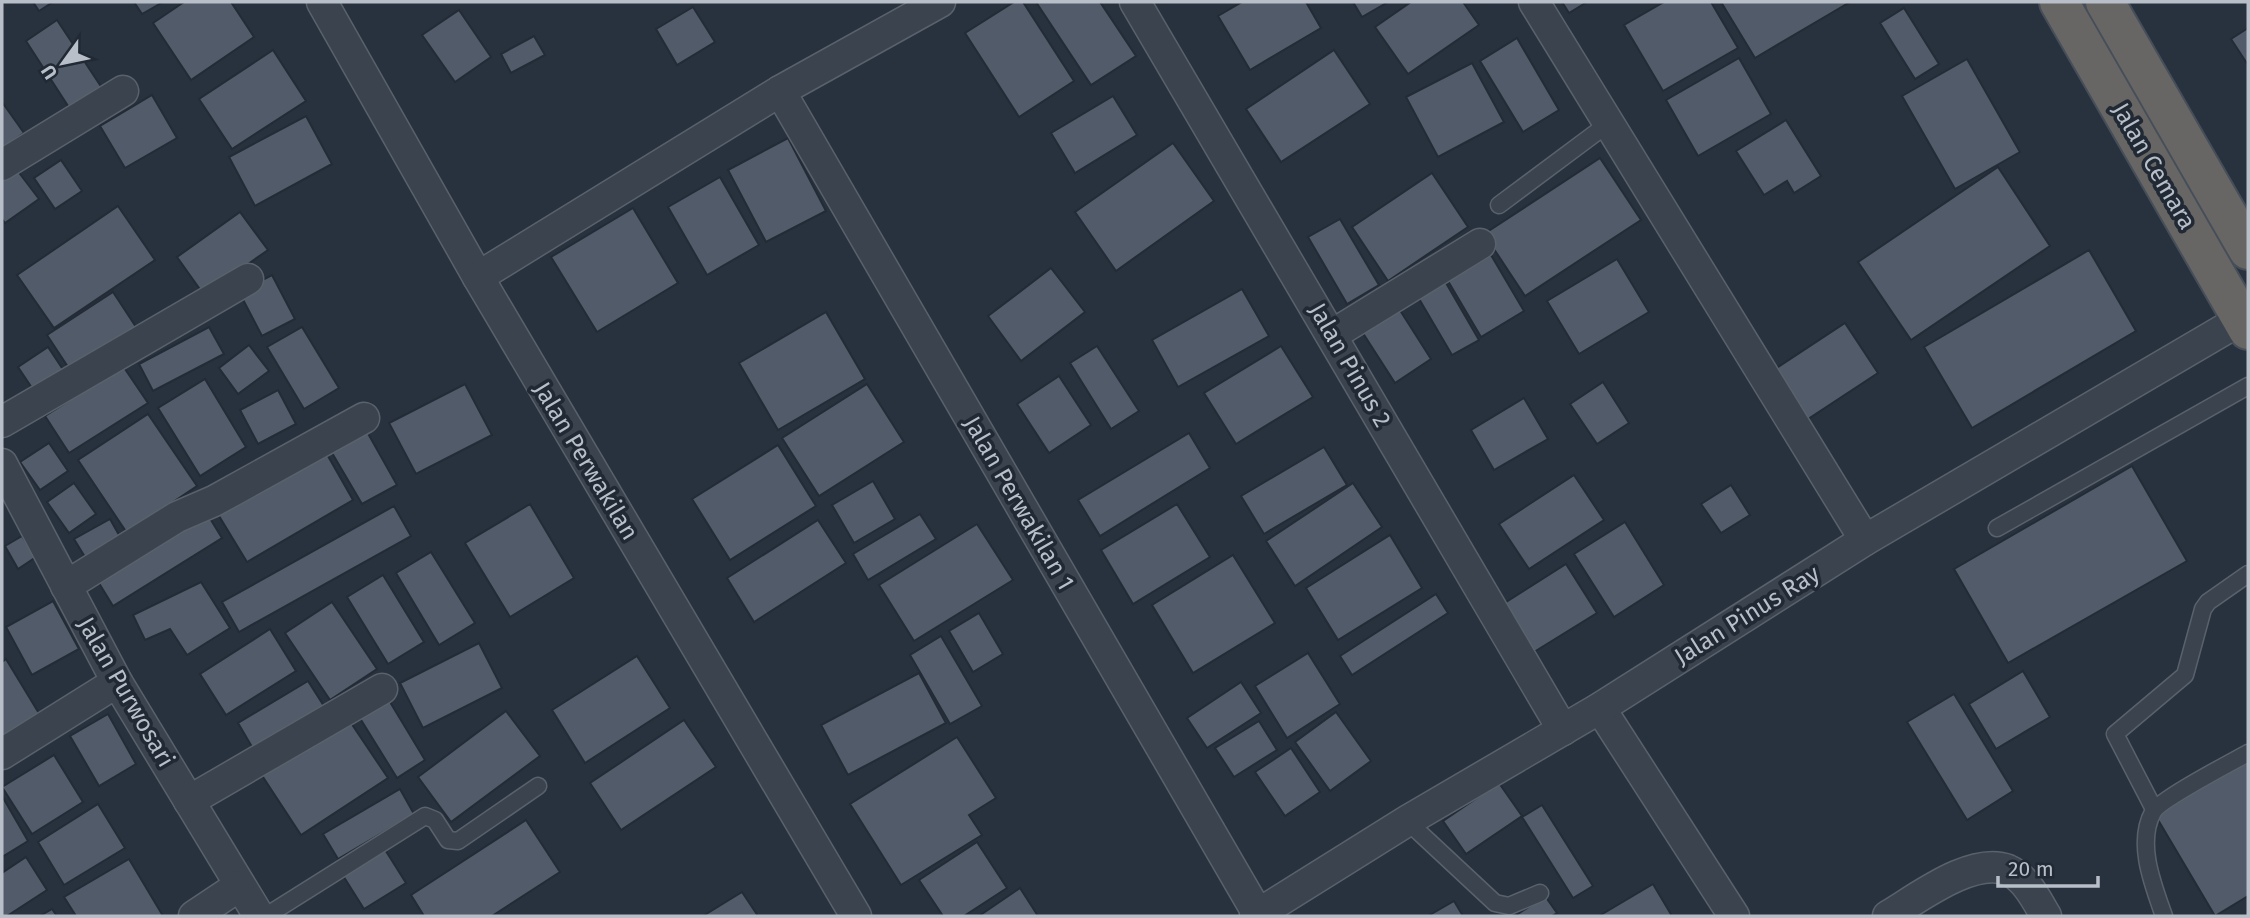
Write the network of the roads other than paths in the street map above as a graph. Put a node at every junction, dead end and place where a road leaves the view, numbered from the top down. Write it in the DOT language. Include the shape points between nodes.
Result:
graph roads {
  1 [pos="323,2"];
  2 [pos="940,2"];
  3 [pos="1135,2"];
  4 [pos="1534,2"];
  5 [pos="2059,2"];
  6 [pos="2105,2"];
  7 [pos="123,91"];
  8 [pos="780,91"];
  9 [pos="1609,123"];
  10 [pos="2,165"];
  11 [pos="1499,205"];
  12 [pos="1480,244"];
  13 [pos="2248,250"];
  14 [pos="478,277"];
  15 [pos="248,279"];
  16 [pos="2245,325"];
  17 [pos="1332,335"];
  18 [pos="2248,386"];
  19 [pos="364,418"];
  20 [pos="2,422"];
  21 [pos="2,464"];
  22 [pos="1997,528"];
  23 [pos="1865,540"];
  24 [pos="2248,575"];
  25 [pos="66,586"];
  26 [pos="117,682"];
  27 [pos="382,689"];
  28 [pos="1600,708"];
  29 [pos="1563,730"];
  30 [pos="2248,752"];
  31 [pos="2,754"];
  32 [pos="538,786"];
  33 [pos="189,801"];
  34 [pos="2154,809"];
  35 [pos="1407,821"];
  36 [pos="239,886"];
  37 [pos="1540,893"];
  38 [pos="1257,915"];
  39 [pos="194,916"];
  40 [pos="259,916"];
  41 [pos="265,916"];
  42 [pos="856,916"];
  43 [pos="1734,916"];
  44 [pos="1888,916"];
  45 [pos="2046,916"];
  46 [pos="2164,916"];
  1 -- 14 [label="street, Jalan Perwakilan"];
  2 -- 8 [label="street"];
  3 -- 17 [label="street, Jalan Pinus 2"];
  4 -- 9 [label="street"];
  5 -- 16 [label="highway, Jalan Cemara"];
  6 -- 13 [label="highway, Jalan Cemara"];
  7 -- 10 [label="street"];
  8 -- 14 [label="street"];
  8 -- 38 [label="street, Jalan Perwakilan 1"];
  9 -- 11 [label="lane"];
  9 -- 23 [label="street"];
  12 -- 17 [label="street"];
  14 -- 42 [label="street, Jalan Perwakilan"];
  15 -- 20 [label="street"];
  16 -- 23 [label="street, Jalan Pinus Ray"];
  17 -- 29 [label="street, Jalan Pinus 2"];
  18 -- 22 [label="lane"];
  19 -- 25 [label="street" via="177,517"];
  21 -- 25 [label="street, Jalan Purwosari"];
  23 -- 28 [label="street, Jalan Pinus Ray"];
  24 -- 34 [label="lane" via="2203,609 2185,675 2115,734"];
  25 -- 26 [label="street, Jalan Purwosari"];
  26 -- 31 [label="street"];
  26 -- 33 [label="street, Jalan Purwosari"];
  27 -- 33 [label="street"];
  28 -- 29 [label="street, Jalan Pinus Ray"];
  28 -- 43 [label="street"];
  29 -- 35 [label="street, Jalan Pinus Ray"];
  30 -- 34 [label="lane"];
  32 -- 41 [label="lane" via="458,841 448,840 435,820 425,816"];
  33 -- 36 [label="street, Jalan Purwosari"];
  34 -- 46 [label="lane" via="2146,830 2147,861"];
  35 -- 37 [label="lane" via="1495,903 1508,906"];
  35 -- 38 [label="street, Jalan Pinus Ray"];
  36 -- 39 [label="street"];
  36 -- 40 [label="street, Jalan Purwosari"];
  44 -- 45 [label="street" via="1953,877 1981,868 2008,870 2030,889"];
}
